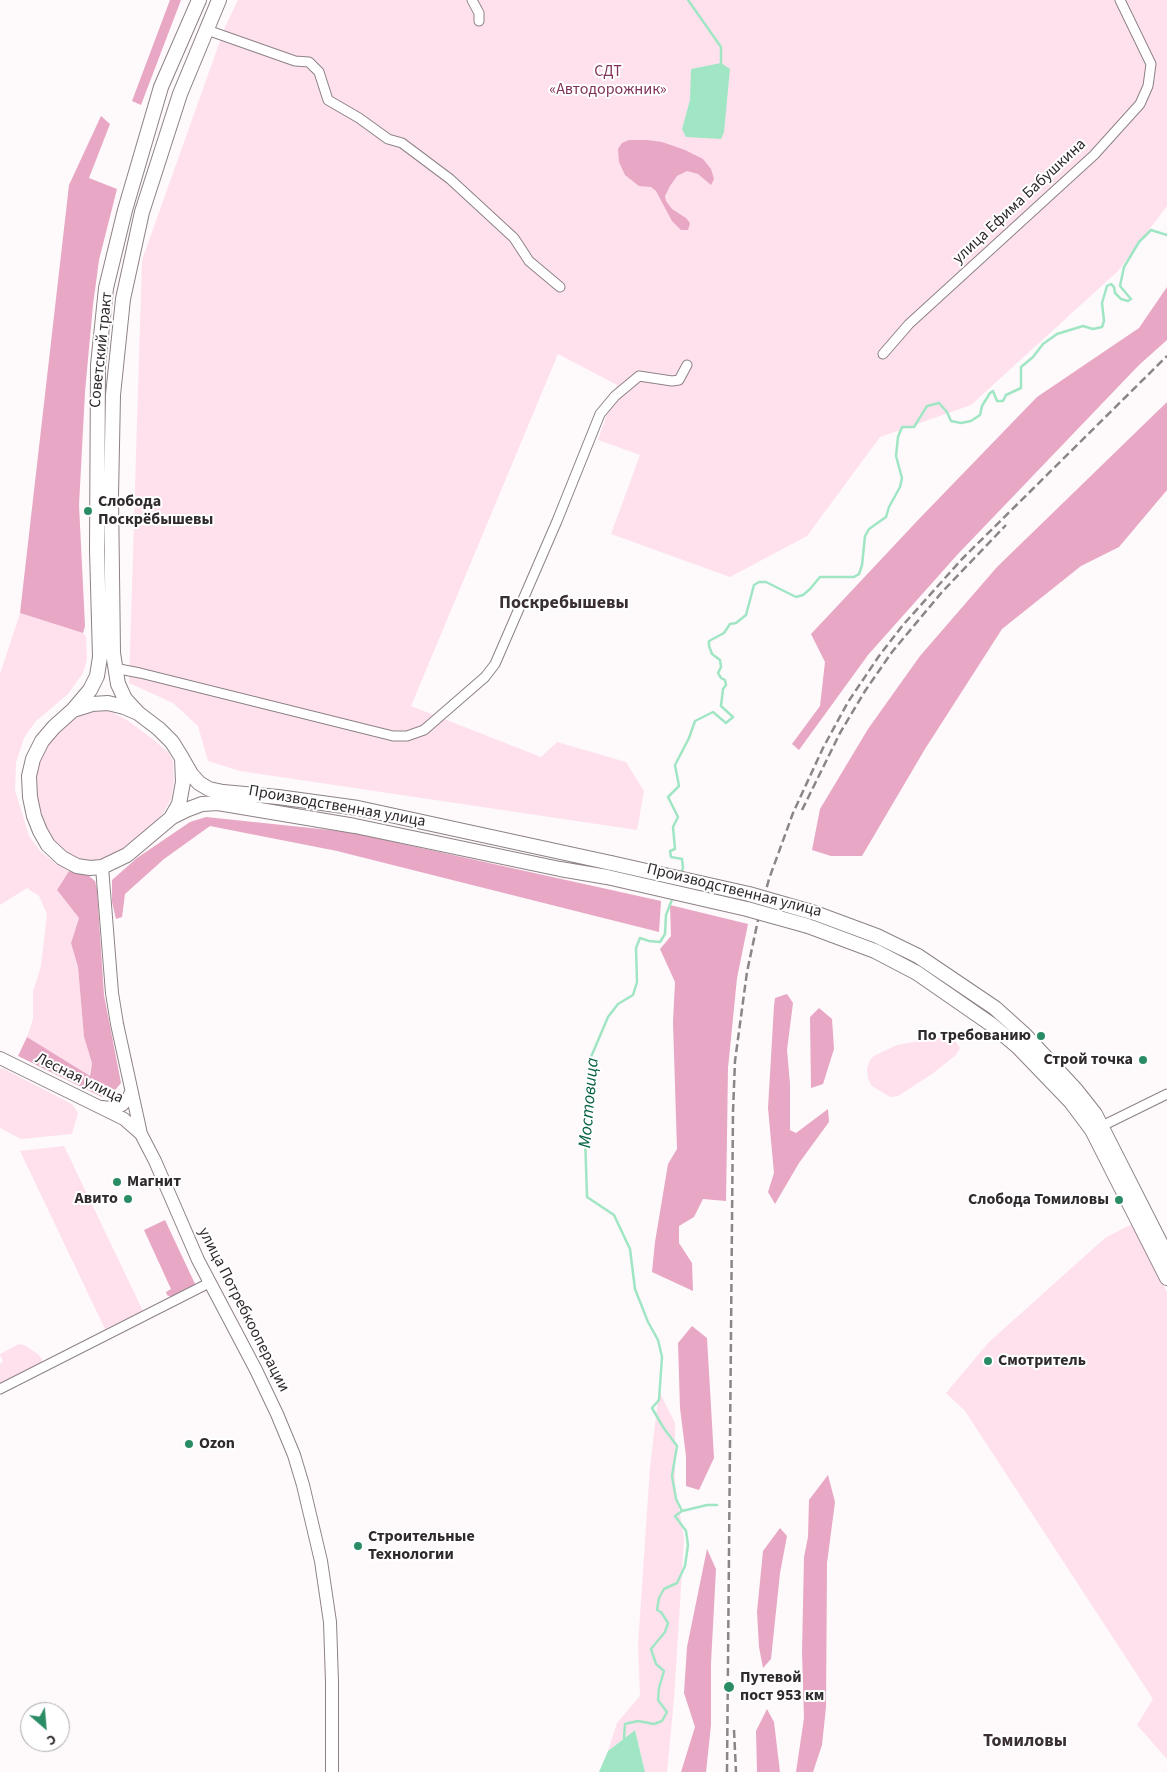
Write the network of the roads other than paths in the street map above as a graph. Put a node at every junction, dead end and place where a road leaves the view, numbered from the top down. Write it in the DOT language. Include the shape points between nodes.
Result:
graph roads {
  1 [pos="199,0"];
  2 [pos="219,0"];
  3 [pos="472,0"];
  4 [pos="1120,0"];
  5 [pos="479,21"];
  6 [pos="206,30"];
  7 [pos="560,288"];
  8 [pos="883,354"];
  9 [pos="687,365"];
  10 [pos="114,668"];
  11 [pos="73,710"];
  12 [pos="138,713"];
  13 [pos="182,758"];
  14 [pos="171,818"];
  15 [pos="102,867"];
  16 [pos="0,1058"];
  17 [pos="131,1092"];
  18 [pos="1167,1094"];
  19 [pos="99,1107"];
  20 [pos="1097,1128"];
  21 [pos="141,1134"];
  22 [pos="1167,1256"];
  23 [pos="1167,1278"];
  24 [pos="209,1283"];
  25 [pos="0,1389"];
  26 [pos="332,1772"];
  1 -- 11 [label="highway, Советский тракт" via="160,87 106,288 98,365 100,657 97,676"];
  2 -- 6 [label="highway, Советский тракт"];
  3 -- 5 [label="street" via="479,13"];
  4 -- 8 [label="street, улица Ефима Бабушкина" via="1151,64 1150,79 1140,104 1094,155 909,324"];
  6 -- 7 [label="street" via="295,61 309,62 319,72 328,100 388,139 402,143 450,179 514,238 529,261"];
  6 -- 10 [label="highway, Советский тракт" via="180,94 142,212 123,299 113,395"];
  9 -- 10 [label="street" via="679,380 639,376 600,414 495,664 485,677 424,730 407,736 393,736"];
  10 -- 12 [label="highway, Советский тракт" via="125,698"];
  11 -- 12 [label="highway" via="108,703"];
  11 -- 15 [label="highway" via="42,741 29,776 30,796 34,816 48,845 77,866"];
  12 -- 13 [label="highway" via="172,742"];
  13 -- 14 [label="highway" via="183,782 179,804"];
  13 -- 20 [label="highway, Производственная улица, bridge" via="191,774 209,789 358,808 611,863 749,894 815,913 877,936 918,956 995,1008 1026,1035 1076,1090"];
  14 -- 15 [label="highway" via="126,855"];
  14 -- 20 [label="highway, Производственная улица, bridge" via="202,804 218,804 355,826 607,877 808,926 875,951 908,968 992,1024"];
  15 -- 17 [label="main road, улица Потребкооперации" via="112,993"];
  16 -- 19 [label="main road, Лесная улица"];
  17 -- 19 [label="main road" via="122,1105"];
  17 -- 21 [label="main road, улица Потребкооперации"];
  18 -- 20 [label="street"];
  19 -- 21 [label="main road, Лесная улица" via="124,1119"];
  20 -- 22 [label="highway, Производственная улица"];
  20 -- 23 [label="highway, Производственная улица"];
  21 -- 24 [label="main road, улица Потребкооперации"];
  24 -- 25 [label="street"];
  24 -- 26 [label="main road, улица Потребкооперации" via="277,1414 303,1485 321,1562 330,1622"];
}
